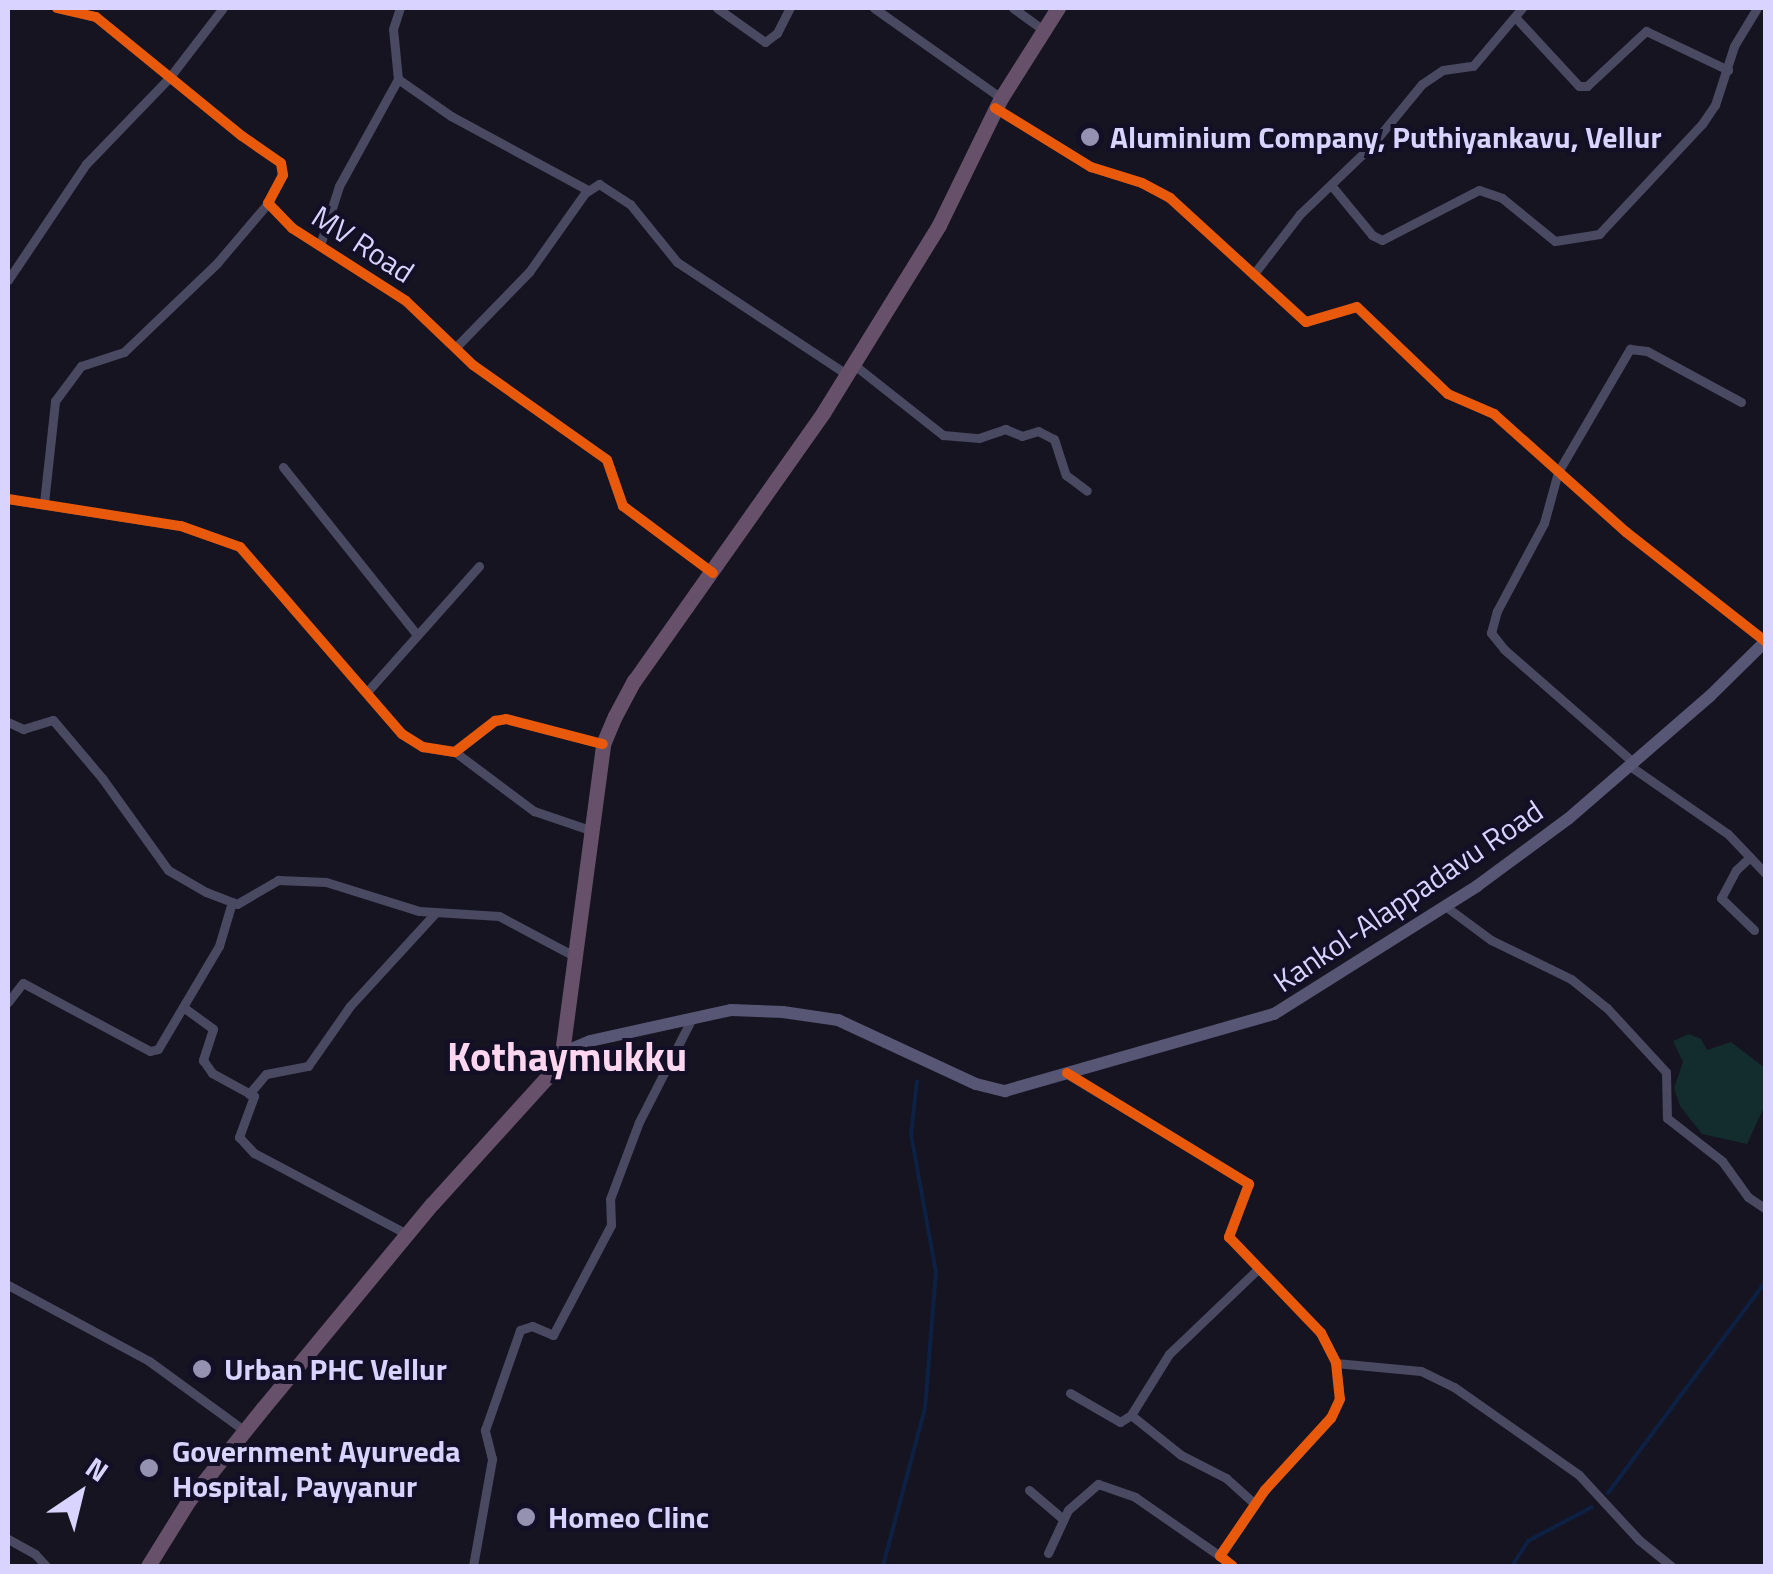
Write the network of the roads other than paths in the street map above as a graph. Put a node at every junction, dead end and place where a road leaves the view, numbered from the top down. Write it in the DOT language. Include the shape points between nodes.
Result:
graph roads {
  1 [pos="57,8"];
  2 [pos="223,8"];
  3 [pos="400,8"];
  4 [pos="718,8"];
  5 [pos="790,8"];
  6 [pos="874,8"];
  7 [pos="1013,8"];
  8 [pos="1058,8"];
  9 [pos="1522,8"];
  10 [pos="1762,8"];
  11 [pos="1515,17"];
  12 [pos="1046,31"];
  13 [pos="1728,70"];
  14 [pos="170,78"];
  15 [pos="398,79"];
  16 [pos="998,103"];
  17 [pos="1331,185"];
  18 [pos="588,190"];
  19 [pos="268,203"];
  20 [pos="320,245"];
  21 [pos="1253,275"];
  22 [pos="8,280"];
  23 [pos="455,348"];
  24 [pos="849,369"];
  25 [pos="1741,402"];
  26 [pos="283,467"];
  27 [pos="1558,472"];
  28 [pos="1087,491"];
  29 [pos="8,499"];
  30 [pos="44,503"];
  31 [pos="479,566"];
  32 [pos="712,572"];
  33 [pos="417,635"];
  34 [pos="1764,643"];
  35 [pos="366,693"];
  36 [pos="8,722"];
  37 [pos="603,744"];
  38 [pos="455,752"];
  39 [pos="1632,765"];
  40 [pos="590,830"];
  41 [pos="1750,857"];
  42 [pos="1766,874"];
  43 [pos="232,902"];
  44 [pos="1445,906"];
  45 [pos="436,912"];
  46 [pos="1754,930"];
  47 [pos="572,955"];
  48 [pos="8,1002"];
  49 [pos="182,1007"];
  50 [pos="691,1020"];
  51 [pos="562,1053"];
  52 [pos="1067,1074"];
  53 [pos="249,1094"];
  54 [pos="1766,1210"];
  55 [pos="408,1234"];
  56 [pos="1259,1268"];
  57 [pos="8,1285"];
  58 [pos="1336,1363"];
  59 [pos="1070,1393"];
  60 [pos="1130,1414"];
  61 [pos="245,1431"];
  62 [pos="1029,1490"];
  63 [pos="1256,1504"];
  64 [pos="1063,1519"];
  65 [pos="8,1539"];
  66 [pos="1048,1554"];
  67 [pos="1220,1556"];
  68 [pos="46,1566"];
  69 [pos="148,1566"];
  70 [pos="473,1566"];
  71 [pos="1233,1566"];
  72 [pos="1671,1566"];
  1 -- 14 [label="street, MV Road" via="96,16"];
  2 -- 14 [label="street"];
  3 -- 15 [label="street" via="393,29"];
  4 -- 5 [label="street" via="765,42"];
  6 -- 16 [label="street"];
  7 -- 12 [label="street"];
  8 -- 12 [label="highway"];
  9 -- 11 [label="street"];
  10 -- 13 [label="street" via="1734,46"];
  11 -- 13 [label="street" via="1578,86 1587,86 1646,32"];
  11 -- 17 [label="street" via="1473,66 1443,70 1422,84"];
  12 -- 16 [label="highway"];
  13 -- 17 [label="street" via="1702,124 1599,234 1554,241 1502,198 1479,190 1382,240"];
  14 -- 19 [label="street, MV Road" via="285,167"];
  14 -- 22 [label="street" via="86,164"];
  15 -- 18 [label="street"];
  15 -- 20 [label="street" via="340,186"];
  16 -- 21 [label="street" via="1091,167 1170,198"];
  16 -- 24 [label="highway" via="939,225"];
  17 -- 21 [label="street"];
  18 -- 23 [label="street" via="529,272"];
  18 -- 24 [label="street" via="599,184 630,204 677,262"];
  19 -- 20 [label="street, MV Road"];
  19 -- 30 [label="street" via="217,263 124,352 81,366 55,400"];
  20 -- 23 [label="street, MV Road" via="406,302"];
  21 -- 27 [label="street" via="1306,322 1357,307 1448,394 1494,414"];
  23 -- 32 [label="street, MV Road" via="608,460 623,506"];
  24 -- 28 [label="street" via="943,434 979,438 1006,430 1054,440 1066,475"];
  24 -- 32 [label="highway"];
  25 -- 27 [label="street" via="1630,349"];
  26 -- 33 [label="street"];
  27 -- 34 [label="street"];
  27 -- 39 [label="street" via="1544,523 1491,633"];
  29 -- 30 [label="street"];
  30 -- 35 [label="street" via="181,526 240,547"];
  31 -- 33 [label="street"];
  32 -- 37 [label="highway" via="634,682"];
  33 -- 35 [label="street"];
  34 -- 39 [label="main road, Kankol-Alappadavu Road"];
  35 -- 38 [label="street" via="413,742"];
  36 -- 43 [label="street" via="23,729 53,720 168,870"];
  37 -- 38 [label="street" via="506,719"];
  37 -- 40 [label="highway"];
  38 -- 40 [label="street" via="534,811"];
  39 -- 41 [label="street"];
  39 -- 44 [label="main road, Kankol-Alappadavu Road"];
  40 -- 47 [label="highway"];
  41 -- 42 [label="street"];
  41 -- 46 [label="street" via="1721,898"];
  43 -- 45 [label="street" via="278,880 303,878"];
  43 -- 49 [label="street" via="219,946"];
  44 -- 52 [label="main road, Kankol-Alappadavu Road" via="1274,1014"];
  44 -- 54 [label="street" via="1492,940 1571,979 1607,1008 1666,1072 1667,1118 1722,1161"];
  45 -- 47 [label="street" via="499,916"];
  45 -- 53 [label="street" via="350,1006 308,1066 266,1074"];
  47 -- 51 [label="highway"];
  48 -- 49 [label="street" via="23,983 150,1051 158,1049"];
  49 -- 53 [label="street" via="213,1028 203,1060 212,1073"];
  50 -- 51 [label="main road, Kankol-Alappadavu Road"];
  50 -- 52 [label="main road, Kankol-Alappadavu Road" via="731,1010 838,1020 1005,1091"];
  50 -- 70 [label="street" via="639,1122 610,1199 611,1225 553,1335 532,1326 520,1330 485,1430 492,1459"];
  51 -- 55 [label="highway"];
  52 -- 56 [label="street" via="1249,1184 1229,1236"];
  53 -- 55 [label="street" via="254,1096 239,1137 254,1153"];
  55 -- 61 [label="highway"];
  56 -- 58 [label="street" via="1321,1333"];
  56 -- 60 [label="street" via="1169,1354"];
  57 -- 61 [label="street" via="149,1361"];
  58 -- 63 [label="street" via="1340,1398 1331,1418"];
  58 -- 72 [label="street" via="1421,1372 1454,1387 1579,1475"];
  59 -- 60 [label="street" via="1112,1420"];
  60 -- 63 [label="street"];
  61 -- 69 [label="highway" via="189,1500"];
  62 -- 64 [label="street"];
  63 -- 67 [label="street"];
  64 -- 66 [label="street"];
  64 -- 67 [label="street" via="1098,1484 1159,1511"];
  65 -- 68 [label="street"];
  67 -- 71 [label="street"];
}
